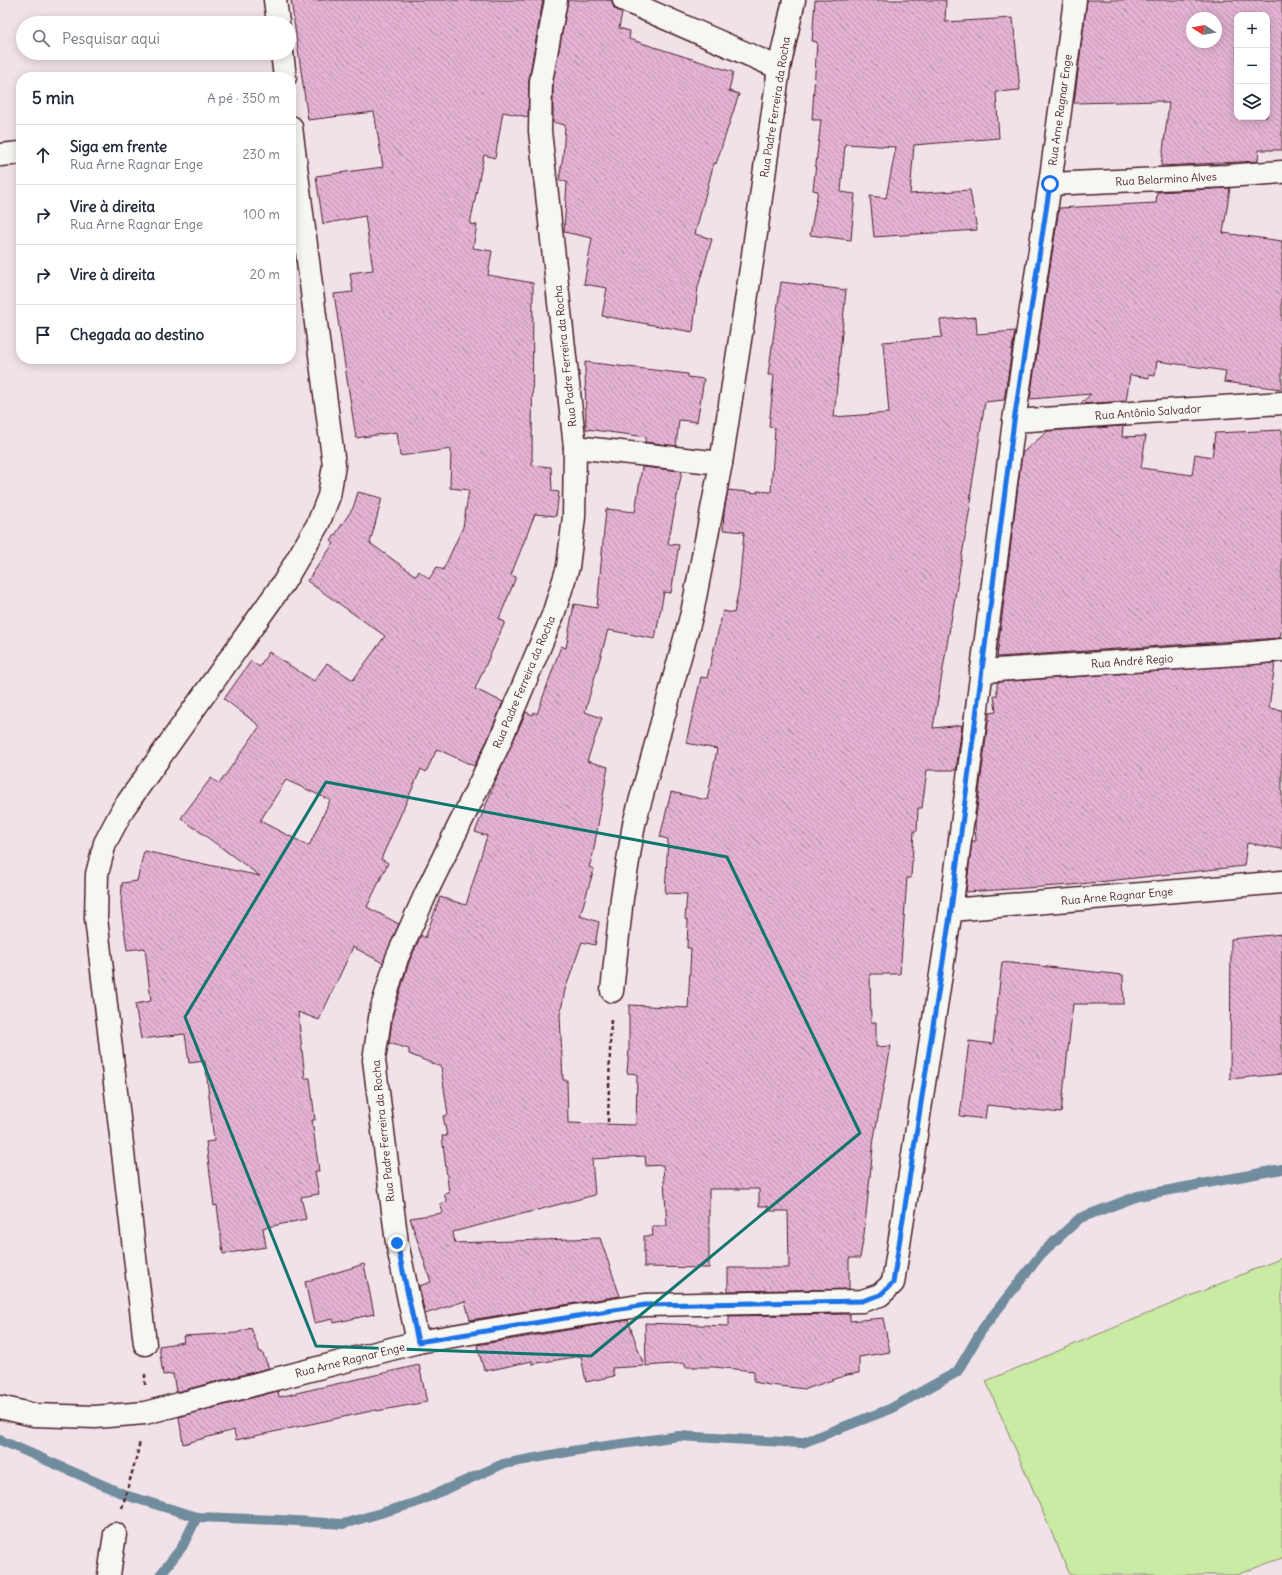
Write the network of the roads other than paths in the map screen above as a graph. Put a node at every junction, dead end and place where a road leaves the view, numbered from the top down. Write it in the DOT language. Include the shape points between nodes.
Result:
graph roads {
  1 [pos="275,0"];
  2 [pos="556,0"];
  3 [pos="624,0"];
  4 [pos="794,0"];
  5 [pos="1075,0"];
  6 [pos="277,16"];
  7 [pos="283,60"];
  8 [pos="779,68"];
  9 [pos="284,72"];
  10 [pos="16,153"];
  11 [pos="0,155"];
  12 [pos="296,167"];
  13 [pos="1282,172"];
  14 [pos="1050,184"];
  15 [pos="1282,403"];
  16 [pos="1014,421"];
  17 [pos="575,447"];
  18 [pos="721,463"];
  19 [pos="1282,650"];
  20 [pos="981,671"];
  21 [pos="1282,882"];
  22 [pos="951,910"];
  23 [pos="612,991"];
  24 [pos="418,1342"];
  25 [pos="145,1344"];
  26 [pos="0,1407"];
  27 [pos="115,1534"];
  28 [pos="109,1575"];
  1 -- 6 [label="street"];
  2 -- 17 [label="street, Rua Padre Ferreira da Rocha" via="542,82 540,131"];
  3 -- 8 [label="street"];
  4 -- 8 [label="street, Rua Padre Ferreira da Rocha"];
  5 -- 14 [label="street, Rua Arne Ragnar Enge"];
  7 -- 9 [label="street"];
  8 -- 18 [label="street, Rua Padre Ferreira da Rocha"];
  10 -- 11 [label="street"];
  12 -- 25 [label="street" via="334,465 329,496 318,524 284,582 123,809 104,843 97,874 96,918"];
  13 -- 14 [label="street, Rua Belarmino Alves"];
  14 -- 16 [label="street, Rua Arne Ragnar Enge"];
  15 -- 16 [label="street, Rua Antônio Salvador"];
  16 -- 20 [label="street, Rua Arne Ragnar Enge"];
  17 -- 18 [label="street"];
  17 -- 24 [label="street, Rua Padre Ferreira da Rocha" via="574,517 568,567 553,615 498,746 397,958 381,1011 374,1060 397,1243"];
  18 -- 23 [label="street, Rua Padre Ferreira da Rocha" via="692,613 634,824 622,898"];
  19 -- 20 [label="street, Rua André Regio"];
  20 -- 22 [label="street, Rua Arne Ragnar Enge"];
  21 -- 22 [label="street, Rua Arne Ragnar Enge"];
  22 -- 24 [label="street, Rua Arne Ragnar Enge" via="893,1283 880,1295 862,1301 645,1305"];
  24 -- 26 [label="street, Rua Arne Ragnar Enge" via="144,1412 95,1417 34,1415"];
  27 -- 28 [label="street"];
}
